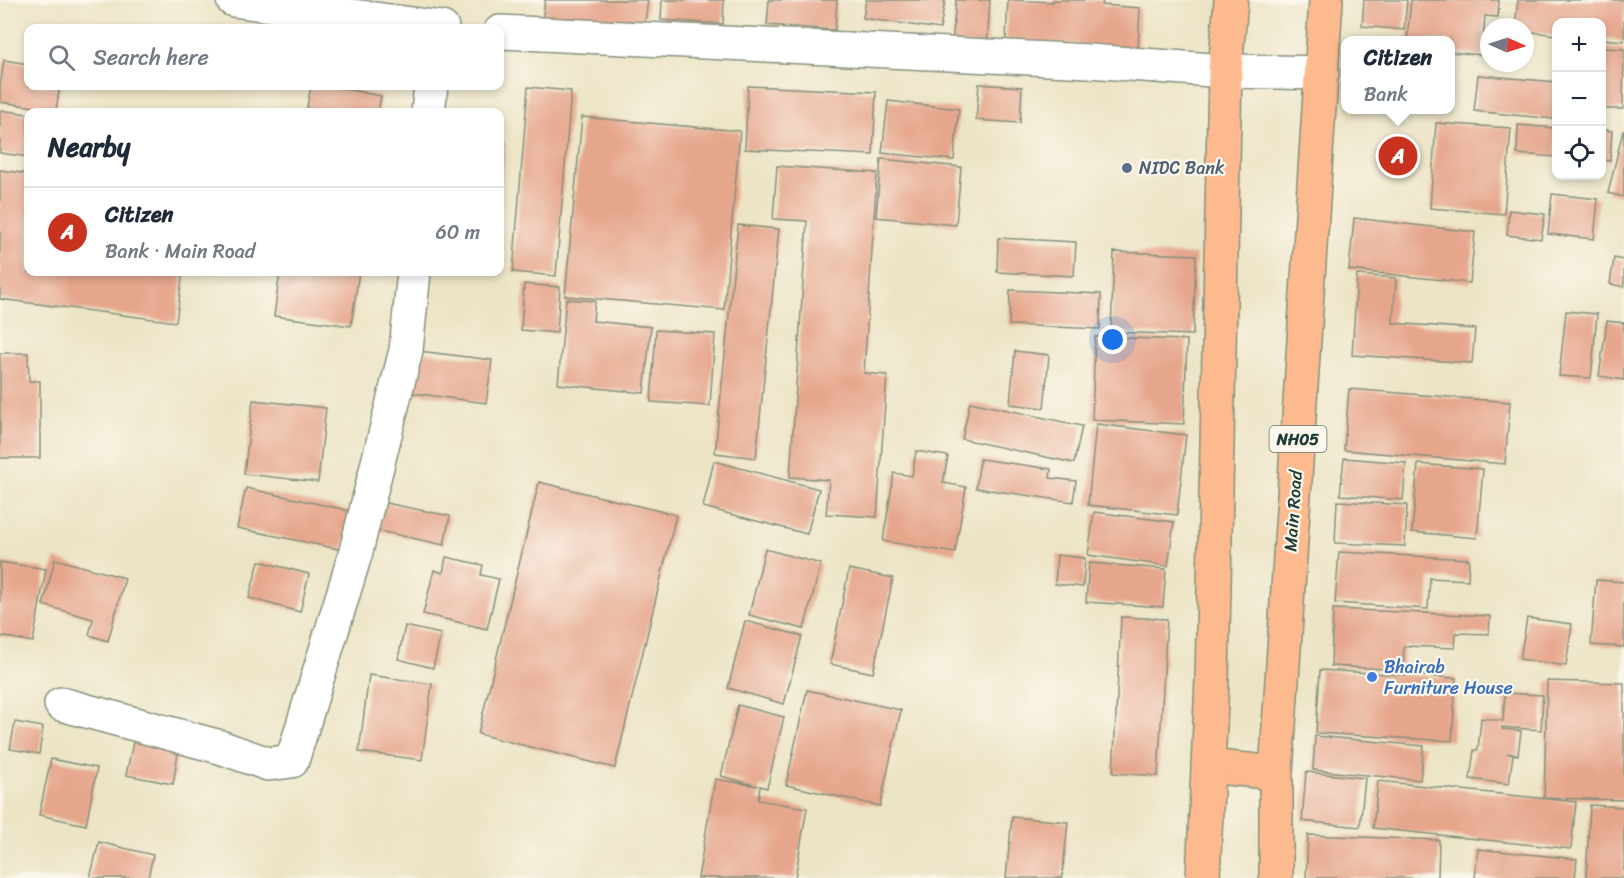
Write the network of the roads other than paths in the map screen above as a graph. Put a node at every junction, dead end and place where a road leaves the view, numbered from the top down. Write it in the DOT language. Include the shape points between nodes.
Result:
graph roads {
  1 [pos="233,0"];
  2 [pos="1231,0"];
  3 [pos="1326,0"];
  4 [pos="407,24"];
  5 [pos="504,32"];
  6 [pos="1225,71"];
  7 [pos="1322,74"];
  8 [pos="431,90"];
  9 [pos="428,108"];
  10 [pos="414,276"];
  11 [pos="61,704"];
  12 [pos="1208,766"];
  13 [pos="1276,773"];
  14 [pos="1203,878"];
  15 [pos="1276,878"];
  1 -- 4 [label="street"];
  2 -- 6 [label="main road"];
  3 -- 7 [label="main road, Main Road / NH05"];
  5 -- 6 [label="street"];
  6 -- 7 [label="street"];
  6 -- 12 [label="main road"];
  7 -- 13 [label="main road, Main Road / NH05"];
  8 -- 9 [label="street"];
  10 -- 11 [label="street" via="406,350 355,555 292,760 268,764"];
  12 -- 13 [label="main road"];
  12 -- 14 [label="main road"];
  13 -- 15 [label="main road, Main Road / NH05"];
}
